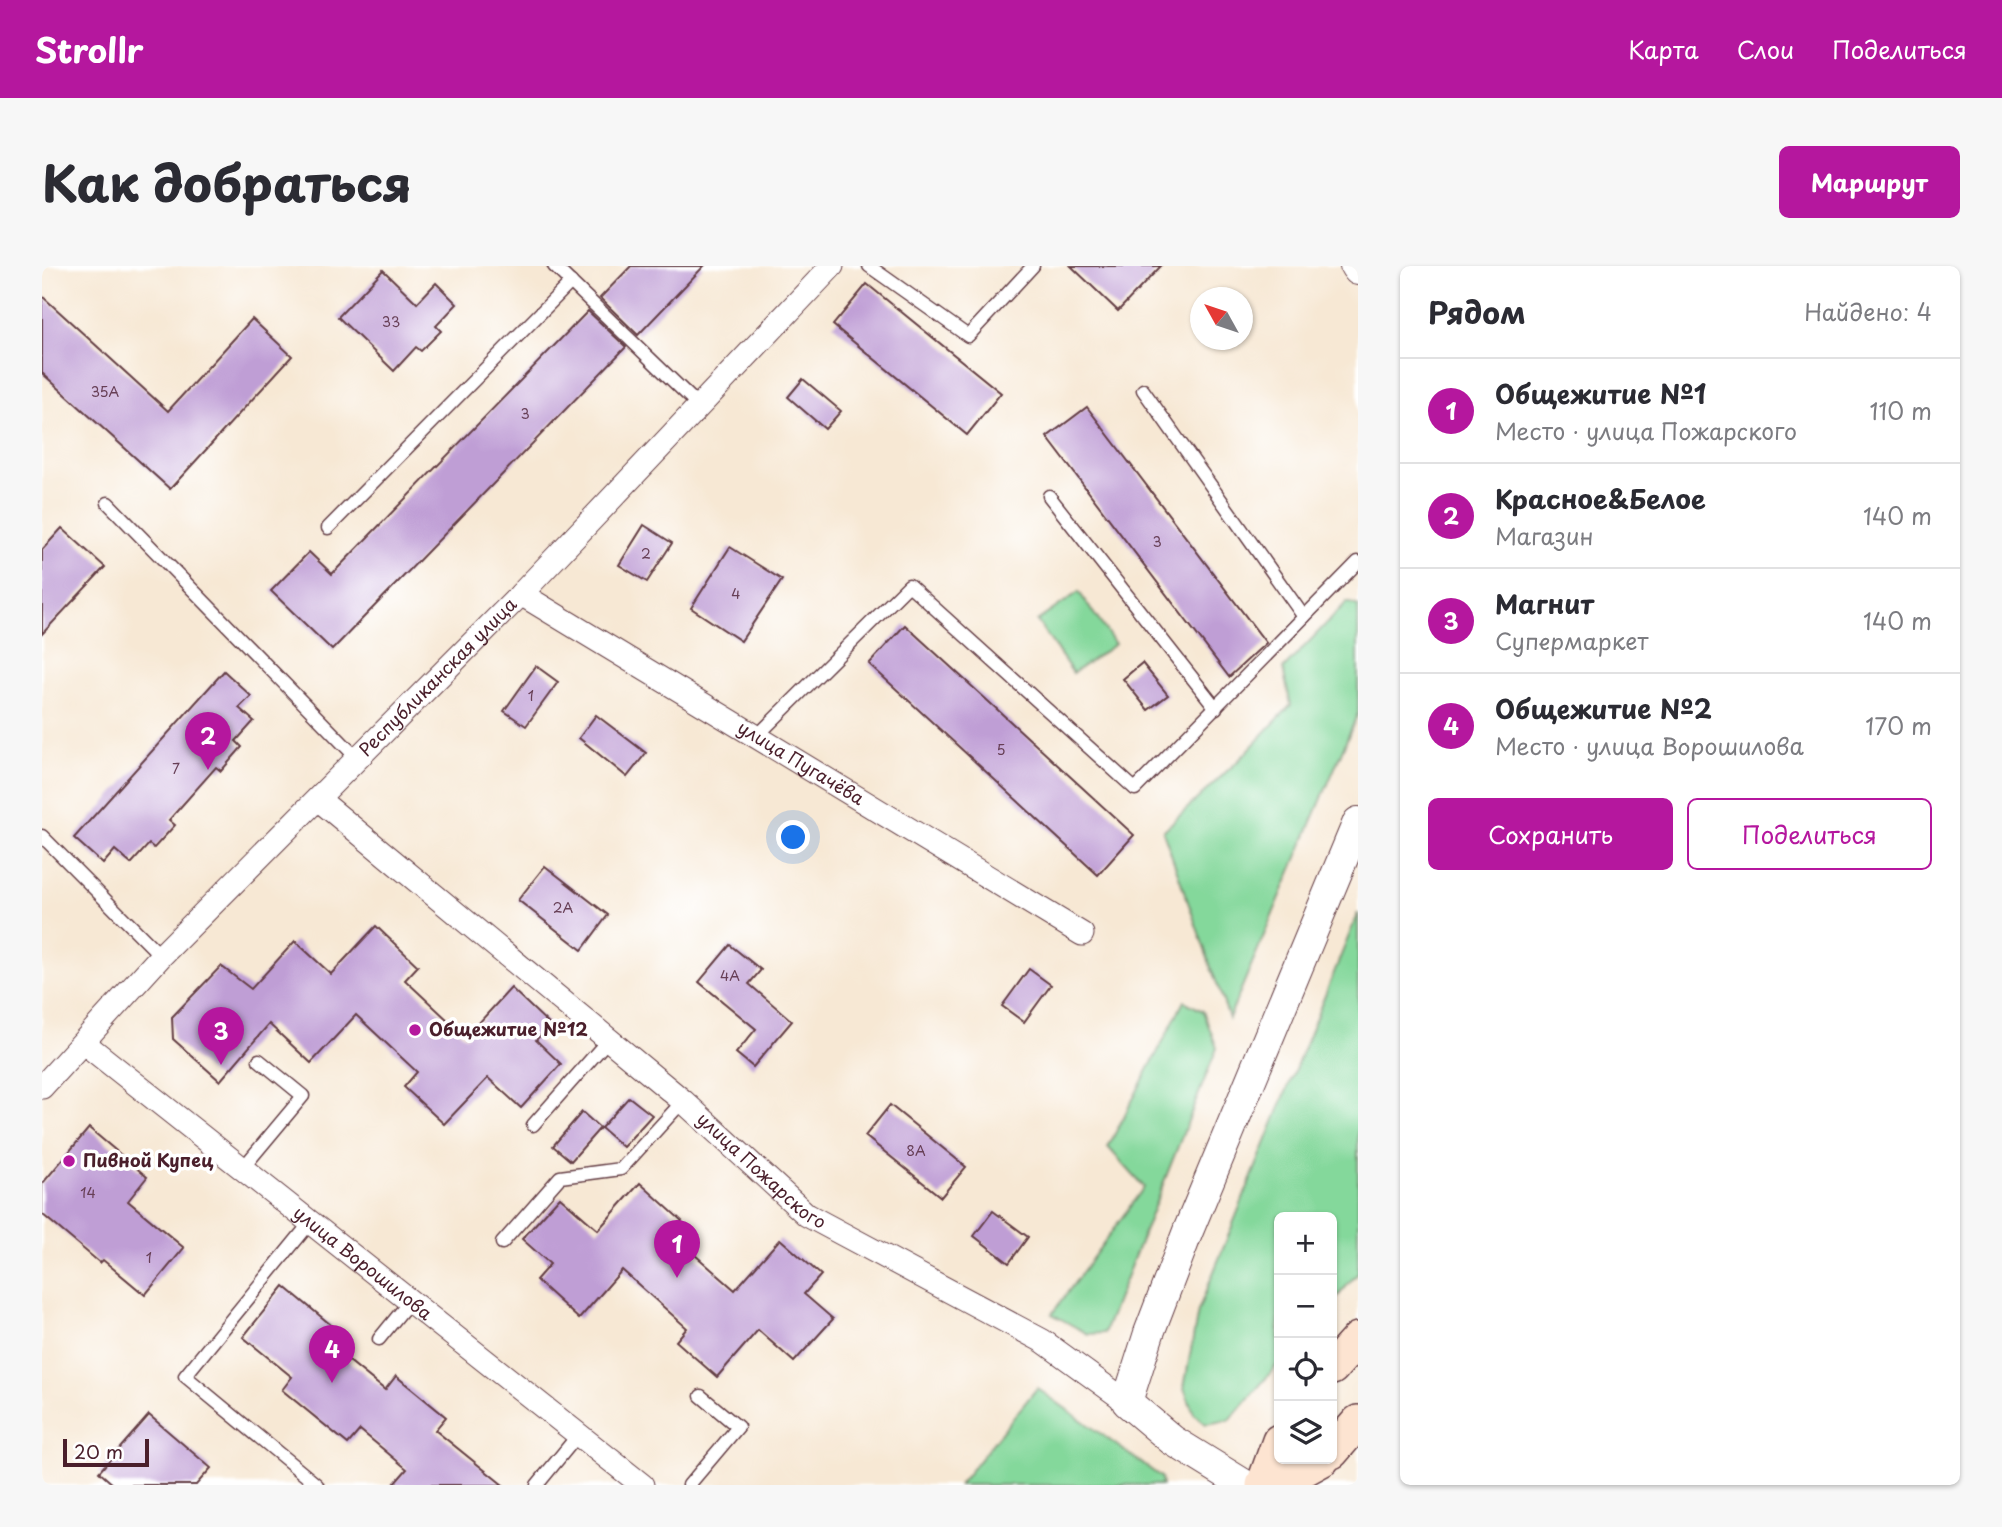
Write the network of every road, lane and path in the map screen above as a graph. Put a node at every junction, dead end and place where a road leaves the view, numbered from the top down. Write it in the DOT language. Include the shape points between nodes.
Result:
graph roads {
  1 [pos="554,266"];
  2 [pos="832,266"];
  3 [pos="869,266"];
  4 [pos="1033,266"];
  5 [pos="1354,266"];
  6 [pos="1358,270"];
  7 [pos="571,282"];
  8 [pos="1143,390"];
  9 [pos="698,405"];
  10 [pos="1049,496"];
  11 [pos="108,503"];
  12 [pos="328,528"];
  13 [pos="1358,562"];
  14 [pos="521,594"];
  15 [pos="1304,617"];
  16 [pos="1216,708"];
  17 [pos="757,736"];
  18 [pos="357,758"];
  19 [pos="318,799"];
  20 [pos="1358,822"];
  21 [pos="42,836"];
  22 [pos="1082,934"];
  23 [pos="161,956"];
  24 [pos="609,1040"];
  25 [pos="84,1043"];
  26 [pos="259,1060"];
  27 [pos="42,1087"];
  28 [pos="684,1101"];
  29 [pos="533,1125"];
  30 [pos="242,1169"];
  31 [pos="310,1223"];
  32 [pos="502,1243"];
  33 [pos="410,1301"];
  34 [pos="379,1339"];
  35 [pos="1358,1339"];
  36 [pos="1337,1362"];
  37 [pos="701,1396"];
  38 [pos="1127,1402"];
  39 [pos="1358,1422"];
  40 [pos="578,1434"];
  41 [pos="1337,1446"];
  42 [pos="1274,1455"];
  43 [pos="1314,1464"];
  44 [pos="317,1485"];
  45 [pos="537,1485"];
  46 [pos="642,1485"];
  47 [pos="689,1485"];
  48 [pos="1245,1485"];
  49 [pos="1263,1485"];
  50 [pos="1276,1485"];
  1 -- 7 [label="lane"];
  2 -- 9 [label="street, Республиканская улица"];
  3 -- 4 [label="lane" via="968,336"];
  5 -- 6 [label="street"];
  7 -- 9 [label="lane"];
  7 -- 12 [label="lane"];
  8 -- 15 [label="lane"];
  9 -- 14 [label="street, Республиканская улица"];
  10 -- 16 [label="lane"];
  11 -- 18 [label="lane"];
  13 -- 15 [label="lane"];
  14 -- 17 [label="street, улица Пугачёва"];
  14 -- 18 [label="street, Республиканская улица"];
  15 -- 16 [label="lane"];
  16 -- 17 [label="lane" via="1135,789 909,585"];
  17 -- 22 [label="street, улица Пугачёва"];
  18 -- 19 [label="street, Республиканская улица"];
  19 -- 23 [label="street, Республиканская улица"];
  19 -- 24 [label="street, улица Пожарского"];
  20 -- 38 [label="street" via="1188,1231"];
  21 -- 23 [label="lane"];
  23 -- 25 [label="street, Республиканская улица"];
  24 -- 28 [label="street, улица Пожарского"];
  24 -- 29 [label="lane"];
  25 -- 27 [label="street, Республиканская улица"];
  25 -- 30 [label="street, улица Ворошилова"];
  26 -- 30 [label="lane" via="303,1096"];
  28 -- 32 [label="lane" via="621,1169 560,1177"];
  28 -- 38 [label="street, улица Пожарского" via="807,1215 1043,1341"];
  30 -- 31 [label="street, улица Ворошилова"];
  31 -- 33 [label="street, улица Ворошилова"];
  31 -- 44 [label="lane" via="186,1376"];
  33 -- 34 [label="lane"];
  33 -- 40 [label="street, улица Ворошилова"];
  35 -- 36 [label="main road"];
  37 -- 47 [label="lane" via="738,1427"];
  38 -- 48 [label="street, улица Пожарского" via="1172,1440"];
  39 -- 41 [label="main road"];
  40 -- 45 [label="lane"];
  40 -- 46 [label="street, улица Ворошилова"];
  42 -- 49 [label="main road"];
  43 -- 50 [label="main road"];
}
